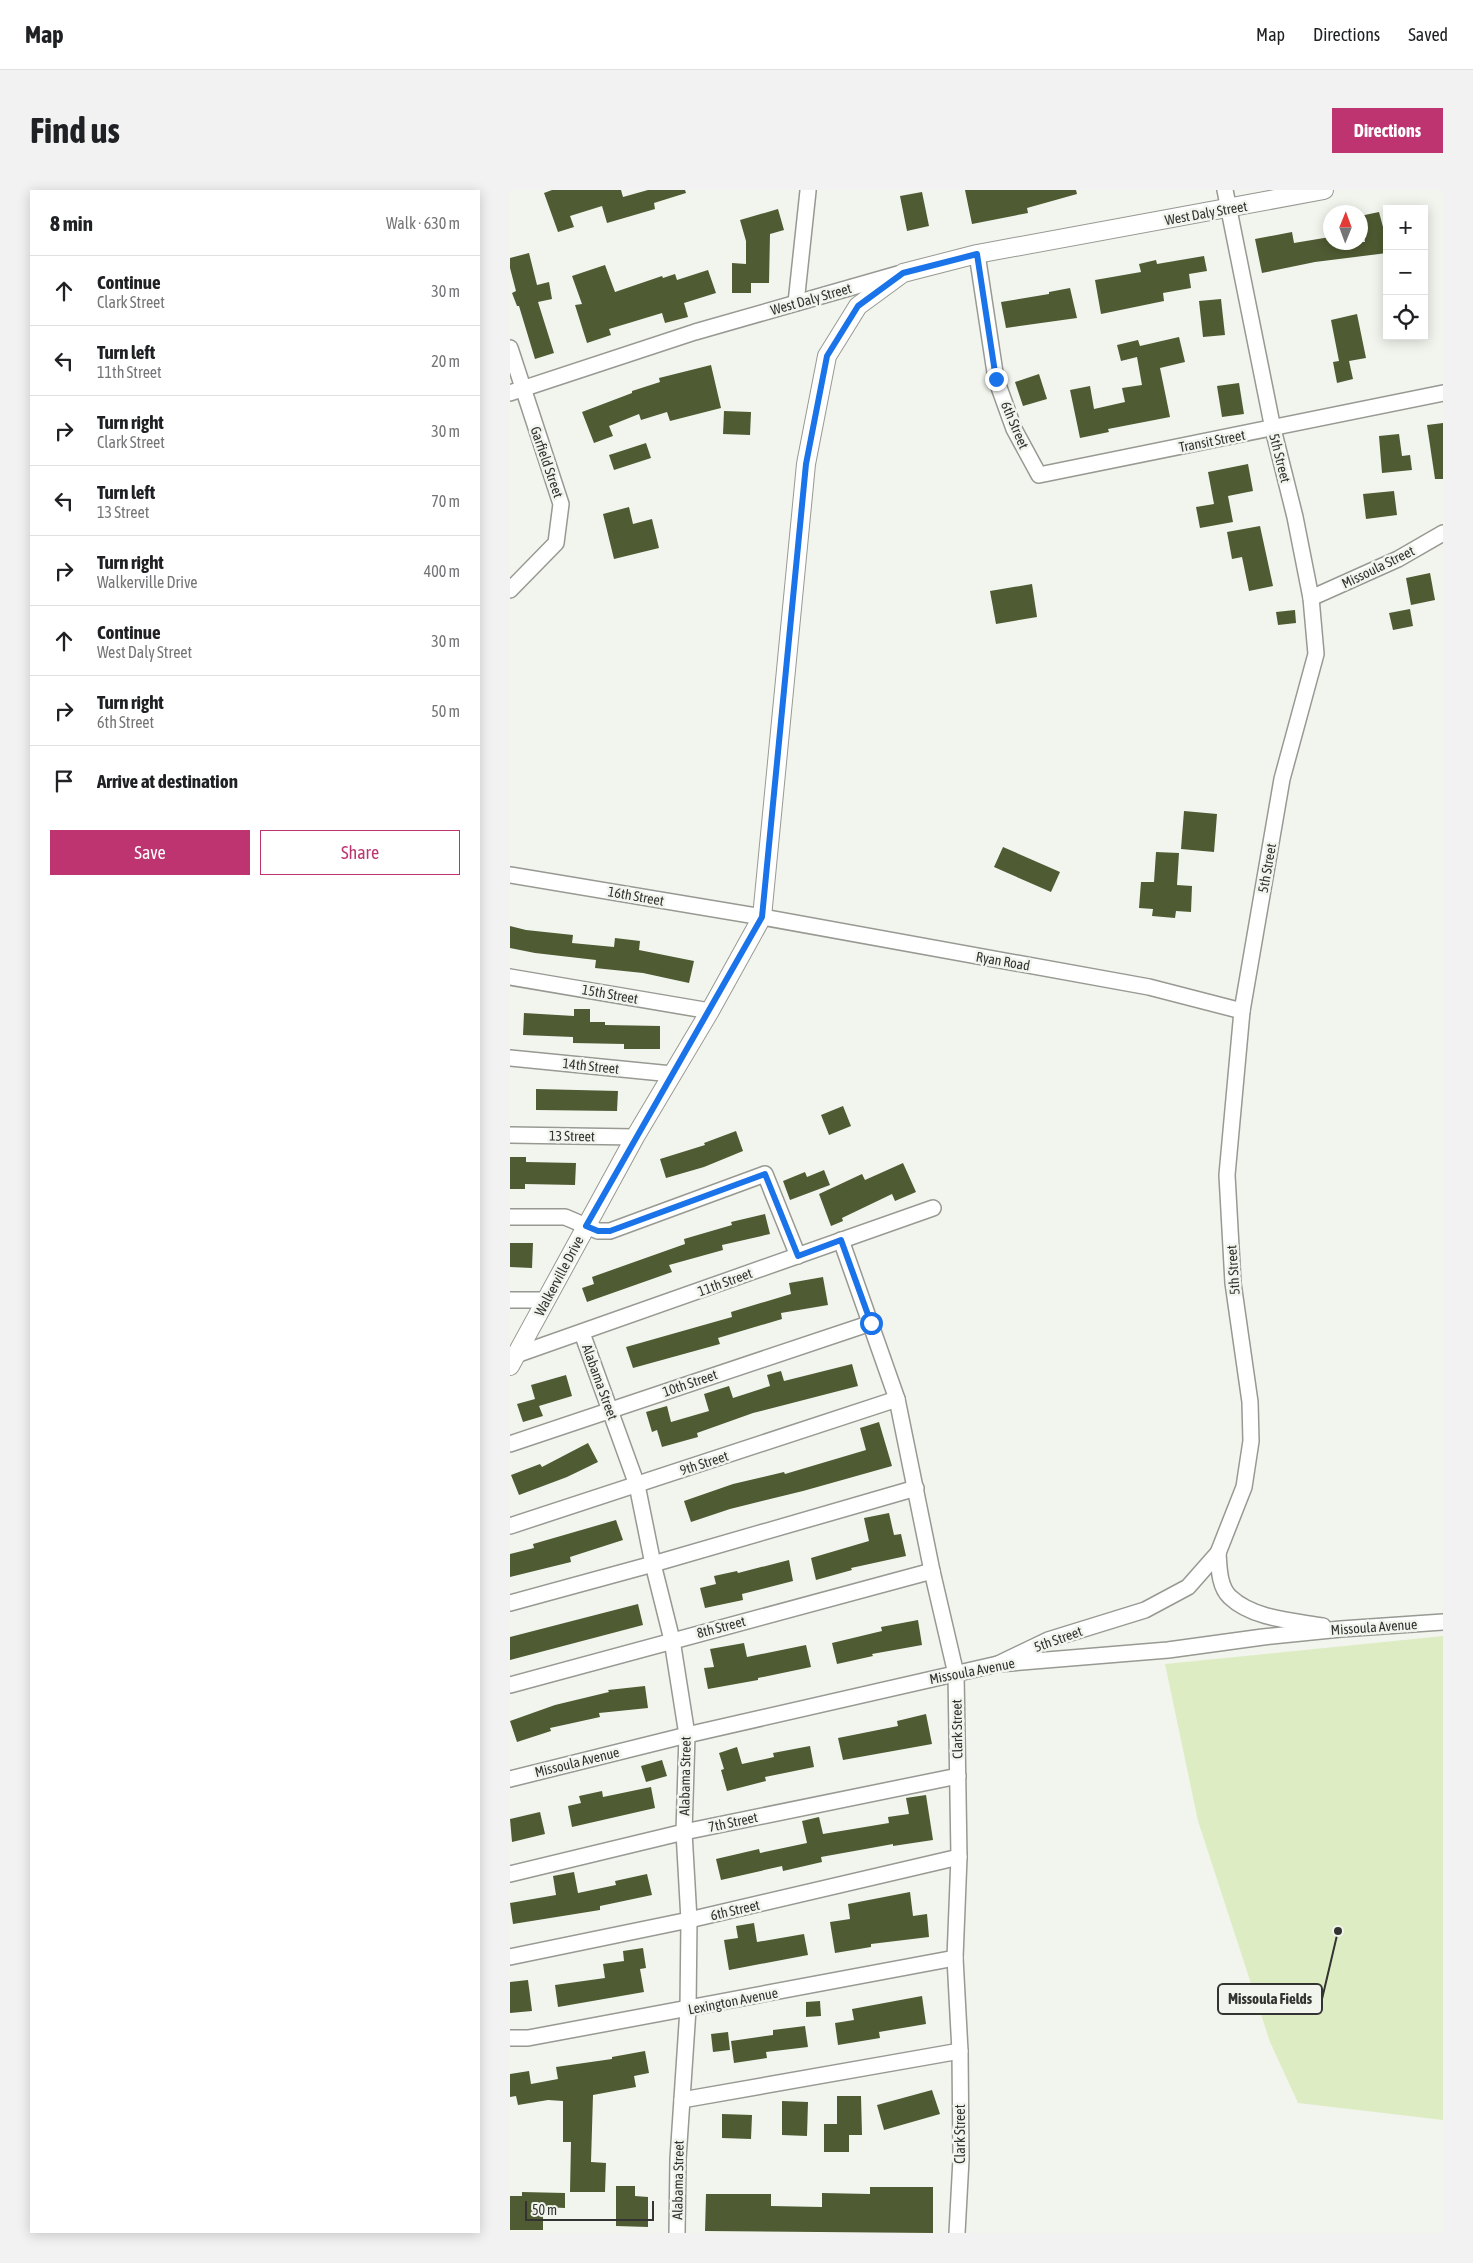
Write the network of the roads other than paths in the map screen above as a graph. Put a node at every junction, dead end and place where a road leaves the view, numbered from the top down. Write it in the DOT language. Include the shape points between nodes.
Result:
graph roads {
  1 [pos="1225,190"];
  2 [pos="1324,190"];
  3 [pos="808,191"];
  4 [pos="1230,208"];
  5 [pos="977,254"];
  6 [pos="903,273"];
  7 [pos="796,303"];
  8 [pos="510,348"];
  9 [pos="516,391"];
  10 [pos="1443,393"];
  11 [pos="1273,429"];
  12 [pos="1039,475"];
  13 [pos="1443,533"];
  14 [pos="510,590"];
  15 [pos="1311,598"];
  16 [pos="510,875"];
  17 [pos="762,917"];
  18 [pos="510,976"];
  19 [pos="710,1011"];
  20 [pos="1242,1011"];
  21 [pos="510,1058"];
  22 [pos="672,1074"];
  23 [pos="510,1135"];
  24 [pos="635,1137"];
  25 [pos="932,1208"];
  26 [pos="510,1217"];
  27 [pos="586,1226"];
  28 [pos="841,1240"];
  29 [pos="798,1256"];
  30 [pos="510,1300"];
  31 [pos="545,1300"];
  32 [pos="871,1323"];
  33 [pos="582,1333"];
  34 [pos="513,1361"];
  35 [pos="897,1399"];
  36 [pos="610,1410"];
  37 [pos="510,1444"];
  38 [pos="637,1485"];
  39 [pos="916,1488"];
  40 [pos="510,1526"];
  41 [pos="1218,1553"];
  42 [pos="653,1564"];
  43 [pos="932,1571"];
  44 [pos="510,1603"];
  45 [pos="1443,1622"];
  46 [pos="1342,1629"];
  47 [pos="672,1640"];
  48 [pos="998,1664"];
  49 [pos="956,1674"];
  50 [pos="510,1685"];
  51 [pos="687,1735"];
  52 [pos="958,1776"];
  53 [pos="510,1778"];
  54 [pos="684,1832"];
  55 [pos="959,1857"];
  56 [pos="510,1874"];
  57 [pos="689,1920"];
  58 [pos="510,1957"];
  59 [pos="955,1958"];
  60 [pos="688,2009"];
  61 [pos="510,2038"];
  62 [pos="960,2051"];
  63 [pos="682,2100"];
  64 [pos="677,2233"];
  65 [pos="957,2233"];
  1 -- 4 [label="street, 5th Street"];
  2 -- 4 [label="street, West Daly Street"];
  3 -- 7 [label="street"];
  4 -- 5 [label="street, West Daly Street"];
  4 -- 11 [label="street, 5th Street"];
  5 -- 6 [label="street, West Daly Street"];
  5 -- 12 [label="street, 6th Street" via="996,379 1014,429"];
  6 -- 7 [label="street, West Daly Street"];
  6 -- 17 [label="street, Walkerville Drive" via="858,306 827,356 806,464"];
  7 -- 9 [label="street, West Daly Street" via="695,332"];
  8 -- 9 [label="street, Garfield Street"];
  9 -- 14 [label="street, Garfield Street" via="561,504 556,543"];
  10 -- 11 [label="street, Transit Street"];
  11 -- 12 [label="street, Transit Street"];
  11 -- 15 [label="street, 5th Street"];
  13 -- 15 [label="street, Missoula Street" via="1398,559"];
  15 -- 20 [label="street, 5th Street" via="1316,654 1282,779"];
  16 -- 17 [label="street, 16th Street"];
  17 -- 19 [label="street, Walkerville Drive"];
  17 -- 20 [label="street, Ryan Road" via="1149,987"];
  18 -- 19 [label="street, 15th Street"];
  19 -- 22 [label="street, Walkerville Drive"];
  20 -- 41 [label="street, 5th Street" via="1227,1175 1233,1283 1248,1376 1251,1441 1244,1487"];
  21 -- 22 [label="street, 14th Street"];
  22 -- 24 [label="street, Walkerville Drive"];
  23 -- 24 [label="street, 13 Street"];
  24 -- 27 [label="street, Walkerville Drive"];
  25 -- 28 [label="street, 11th Street"];
  26 -- 27 [label="street" via="565,1218"];
  27 -- 29 [label="street" via="610,1231 765,1174"];
  27 -- 31 [label="street, Walkerville Drive"];
  28 -- 29 [label="street, 11th Street"];
  28 -- 32 [label="street, Clark Street"];
  29 -- 33 [label="street, 11th Street"];
  30 -- 31 [label="street"];
  31 -- 34 [label="street, Walkerville Drive"];
  32 -- 35 [label="street, Clark Street"];
  32 -- 36 [label="street, 10th Street"];
  33 -- 34 [label="street, 11th Street"];
  33 -- 36 [label="street, Alabama Street"];
  35 -- 38 [label="street, 9th Street"];
  35 -- 39 [label="street, Clark Street"];
  36 -- 37 [label="street, 10th Street"];
  36 -- 38 [label="street, Alabama Street"];
  38 -- 40 [label="street, 9th Street"];
  38 -- 42 [label="street, Alabama Street"];
  39 -- 42 [label="street"];
  39 -- 43 [label="street, Clark Street"];
  41 -- 46 [label="street, 5th Street" via="1221,1579 1229,1597 1260,1614"];
  41 -- 48 [label="street, 5th Street" via="1188,1587 1145,1610 1048,1640"];
  42 -- 44 [label="street"];
  42 -- 47 [label="street, Alabama Street"];
  43 -- 47 [label="street, 8th Street"];
  43 -- 49 [label="street, Clark Street"];
  45 -- 46 [label="street, Missoula Avenue"];
  46 -- 48 [label="street, Missoula Avenue" via="1168,1650"];
  47 -- 50 [label="street, 8th Street"];
  47 -- 51 [label="street, Alabama Street"];
  48 -- 49 [label="street, Missoula Avenue"];
  49 -- 51 [label="street, Missoula Avenue"];
  49 -- 52 [label="street, Clark Street"];
  51 -- 53 [label="street, Missoula Avenue"];
  51 -- 54 [label="street, Alabama Street"];
  52 -- 54 [label="street, 7th Street"];
  52 -- 55 [label="street, Clark Street"];
  54 -- 56 [label="street, 7th Street"];
  54 -- 57 [label="street, Alabama Street"];
  55 -- 57 [label="street, 6th Street"];
  55 -- 59 [label="street, Clark Street"];
  57 -- 58 [label="street, 6th Street"];
  57 -- 60 [label="street, Alabama Street"];
  59 -- 60 [label="street, Lexington Avenue"];
  59 -- 62 [label="street, Clark Street"];
  60 -- 61 [label="street, Lexington Avenue" via="528,2038"];
  60 -- 63 [label="street, Alabama Street"];
  62 -- 63 [label="street"];
  62 -- 65 [label="street, Clark Street" via="961,2160"];
  63 -- 64 [label="street, Alabama Street"];
}
